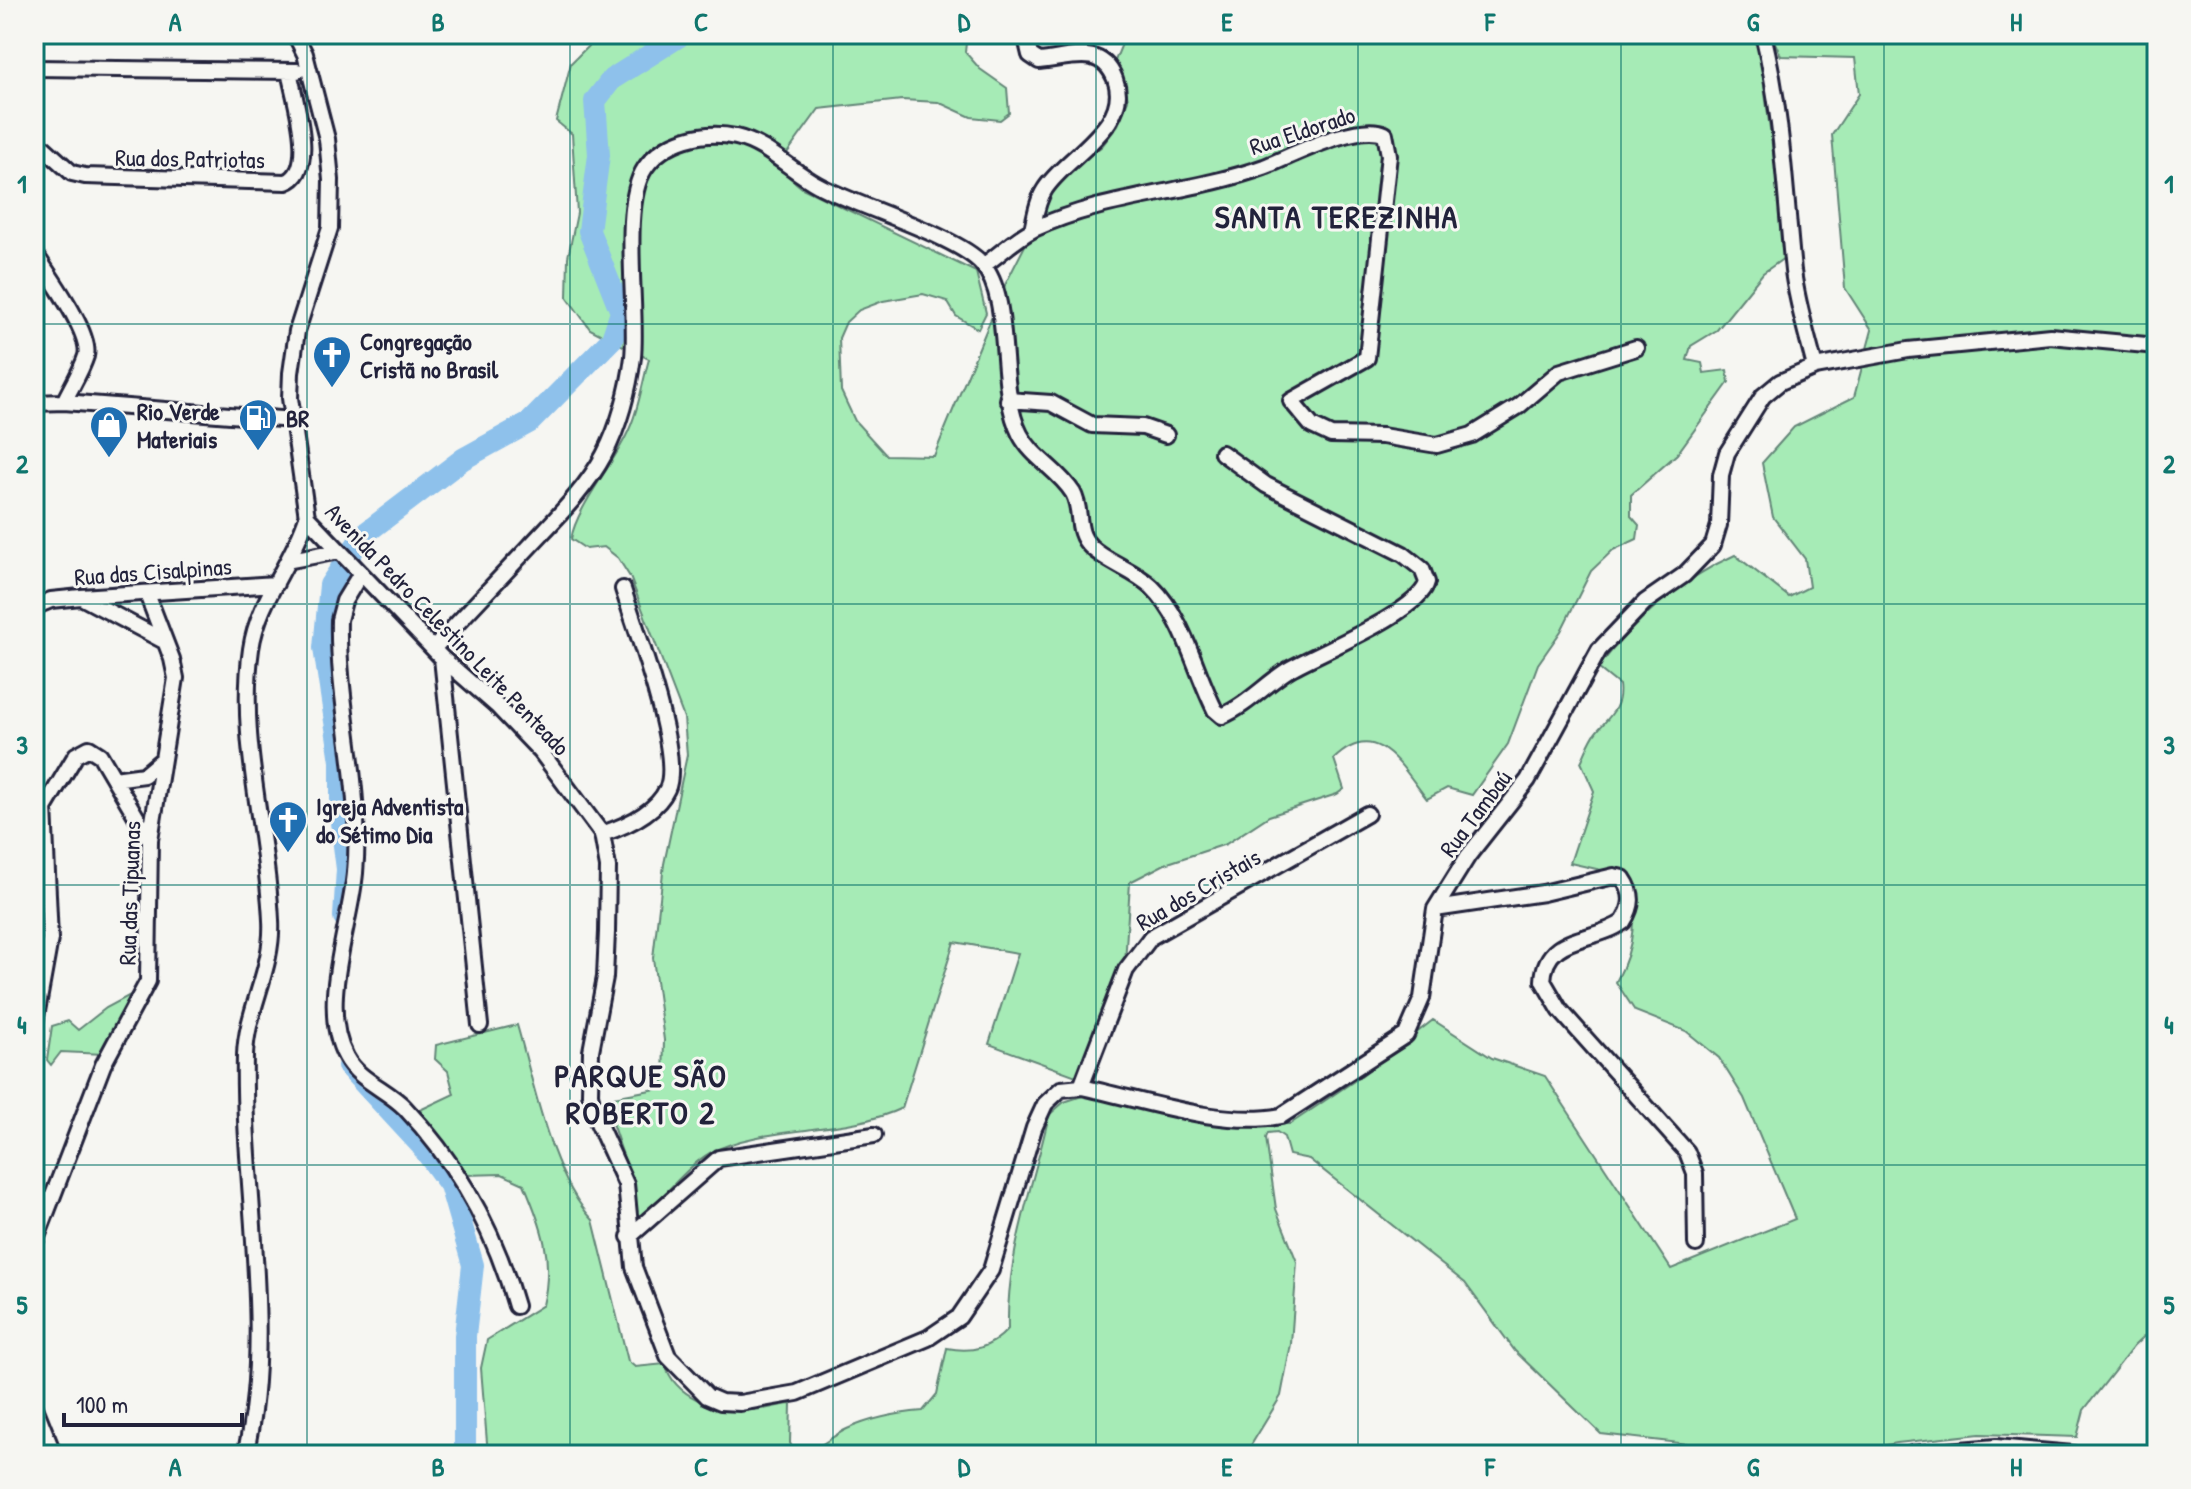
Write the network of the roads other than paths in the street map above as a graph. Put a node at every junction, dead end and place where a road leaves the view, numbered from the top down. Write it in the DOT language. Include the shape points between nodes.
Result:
graph roads {
  1 [pos="295,34"];
  2 [pos="1025,34"];
  3 [pos="1763,34"];
  4 [pos="34,68"];
  5 [pos="309,70"];
  6 [pos="289,71"];
  7 [pos="34,139"];
  8 [pos="1032,230"];
  9 [pos="34,252"];
  10 [pos="984,265"];
  11 [pos="2157,346"];
  12 [pos="1636,348"];
  13 [pos="1815,367"];
  14 [pos="1008,400"];
  15 [pos="64,402"];
  16 [pos="34,403"];
  17 [pos="293,420"];
  18 [pos="1166,435"];
  19 [pos="1222,453"];
  20 [pos="307,517"];
  21 [pos="340,552"];
  22 [pos="291,560"];
  23 [pos="358,570"];
  24 [pos="276,584"];
  25 [pos="623,589"];
  26 [pos="147,594"];
  27 [pos="81,597"];
  28 [pos="34,607"];
  29 [pos="164,641"];
  30 [pos="438,653"];
  31 [pos="163,759"];
  32 [pos="114,779"];
  33 [pos="44,807"];
  34 [pos="1367,814"];
  35 [pos="34,825"];
  36 [pos="602,834"];
  37 [pos="150,840"];
  38 [pos="34,886"];
  39 [pos="50,897"];
  40 [pos="1435,909"];
  41 [pos="480,1025"];
  42 [pos="34,1028"];
  43 [pos="1081,1087"];
  44 [pos="874,1135"];
  45 [pos="629,1237"];
  46 [pos="1696,1244"];
  47 [pos="34,1245"];
  48 [pos="516,1306"];
  49 [pos="34,1405"];
  50 [pos="54,1455"];
  51 [pos="245,1455"];
  52 [pos="1912,1455"];
  53 [pos="2073,1455"];
  1 -- 5 [label="street, Avenida Pedro Celestino Leite Penteado"];
  2 -- 8 [label="street" via="1030,55 1039,61 1081,54 1097,57 1118,88 1109,119 1043,191"];
  3 -- 13 [label="street" via="1786,176 1794,274"];
  4 -- 6 [label="street"];
  5 -- 6 [label="street"];
  5 -- 17 [label="street, Avenida Pedro Celestino Leite Penteado" via="327,139 332,212 293,347"];
  6 -- 7 [label="street, Rua dos Patriotas" via="303,155 302,169 286,182 85,176 72,173"];
  8 -- 10 [label="street, Rua Eldorado"];
  8 -- 12 [label="street, Rua Eldorado" via="1115,202 1234,176 1344,136 1377,130 1385,134 1389,155 1367,358 1291,401 1312,426 1331,435 1437,445 1472,435 1519,406 1559,372"];
  9 -- 15 [label="street" via="87,346"];
  10 -- 14 [label="street" via="1001,319"];
  10 -- 30 [label="street" via="962,249 824,188 758,144 712,136 676,141 643,170 637,190 633,356 604,455"];
  11 -- 13 [label="street" via="2050,336 1908,350"];
  13 -- 40 [label="street, Rua Tambaú" via="1780,382 1748,417 1724,464 1713,545 1684,575 1645,602 1599,650 1528,780 1468,856"];
  14 -- 18 [label="street" via="1051,403 1092,425 1143,427"];
  14 -- 19 [label="street" via="1026,446 1075,497 1080,535 1152,587 1222,716 1288,670 1379,623 1423,593 1427,582 1422,569 1403,554 1266,485"];
  15 -- 16 [label="street"];
  15 -- 17 [label="street"];
  17 -- 20 [label="street, Avenida Pedro Celestino Leite Penteado"];
  20 -- 21 [label="street, Avenida Pedro Celestino Leite Penteado"];
  20 -- 22 [label="street"];
  21 -- 22 [label="street"];
  21 -- 23 [label="street, Avenida Pedro Celestino Leite Penteado"];
  22 -- 24 [label="street"];
  23 -- 30 [label="street, Avenida Pedro Celestino Leite Penteado"];
  23 -- 48 [label="street" via="339,620 357,830 350,919 336,974 340,1037 351,1065 406,1109 443,1149 477,1209"];
  24 -- 26 [label="street, Rua das Cisalpinas"];
  24 -- 51 [label="street" via="256,621 249,685 251,756 271,937 245,1053 256,1334"];
  25 -- 36 [label="street" via="658,699 670,777 667,790 650,809 630,824"];
  26 -- 27 [label="street, Rua das Cisalpinas"];
  26 -- 29 [label="street, Rua das Tipuanas"];
  27 -- 28 [label="street, Rua das Cisalpinas"];
  27 -- 29 [label="street"];
  29 -- 31 [label="street, Rua das Tipuanas" via="176,678"];
  30 -- 36 [label="street, Avenida Pedro Celestino Leite Penteado" via="541,752"];
  30 -- 41 [label="street"];
  31 -- 32 [label="street" via="144,775"];
  31 -- 37 [label="street, Rua das Tipuanas"];
  32 -- 33 [label="street" via="95,750 82,749"];
  32 -- 37 [label="street"];
  33 -- 35 [label="street"];
  33 -- 39 [label="street"];
  34 -- 43 [label="street, Rua dos Cristais" via="1145,943 1126,970"];
  36 -- 45 [label="street, Avenida Pedro Celestino Leite Penteado" via="608,867 606,960 589,1085 594,1114 626,1184"];
  37 -- 47 [label="street, Rua das Tipuanas" via="148,981 103,1065"];
  38 -- 39 [label="street"];
  39 -- 42 [label="street" via="47,966"];
  40 -- 43 [label="street, Rua Tambaú" via="1422,998 1406,1035 1281,1116 1234,1119"];
  40 -- 46 [label="street" via="1623,878 1632,902 1623,922 1559,947 1549,957 1543,981 1560,1010 1687,1152 1695,1173"];
  43 -- 45 [label="street, Avenida Pedro Celestino Leite Penteado" via="1061,1089 1045,1104 991,1270 959,1317 928,1338 797,1393 721,1402 695,1386 662,1344 638,1285"];
  44 -- 45 [label="street" via="719,1158"];
  49 -- 50 [label="street"];
  52 -- 53 [label="main road" via="1996,1448"];
}
